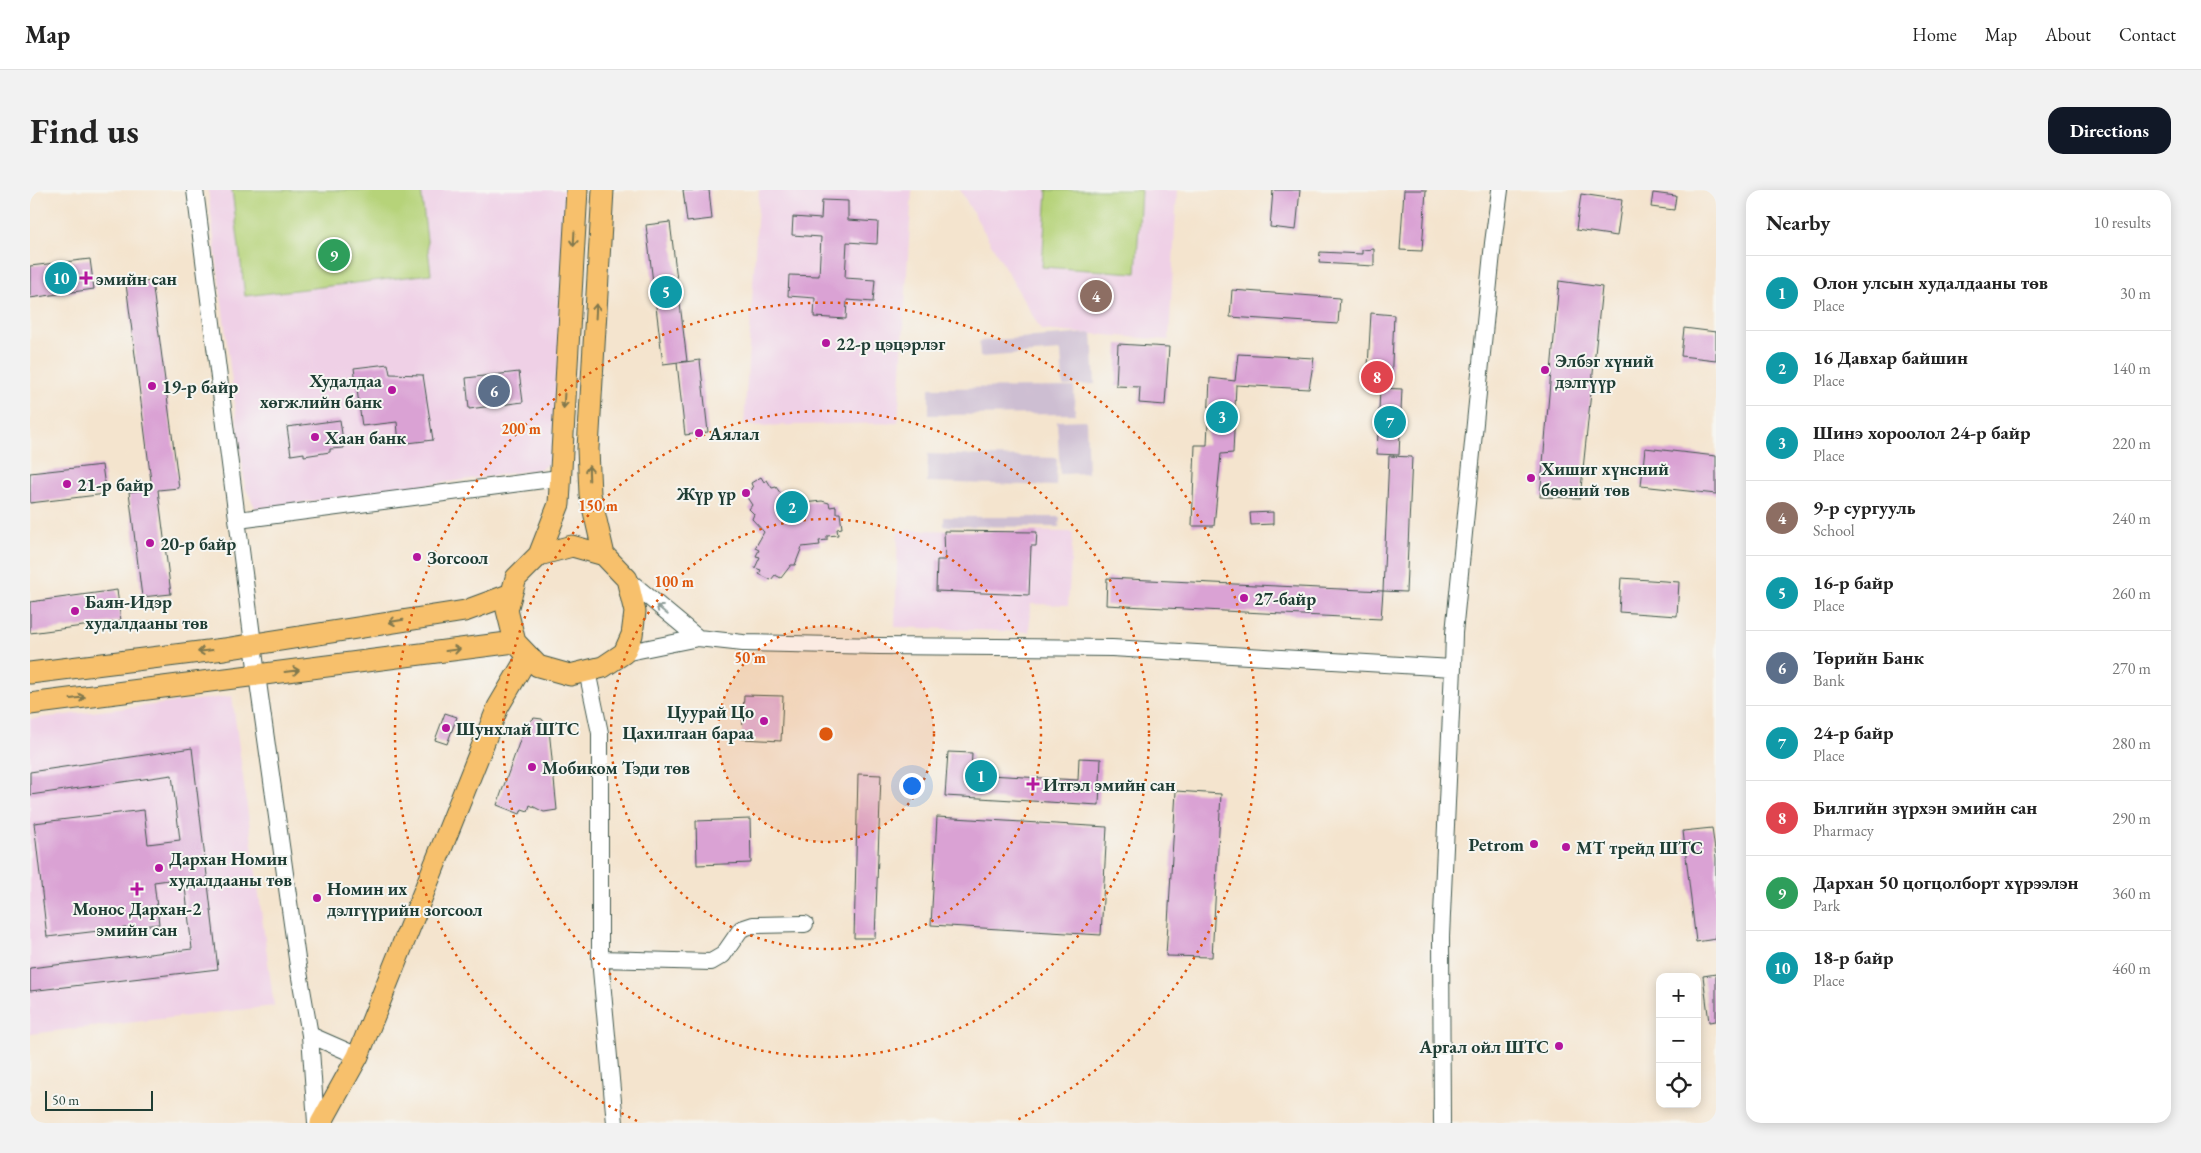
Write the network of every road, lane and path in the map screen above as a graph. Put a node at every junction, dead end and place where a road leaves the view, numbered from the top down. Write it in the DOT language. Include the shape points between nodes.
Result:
graph roads {
  1 [pos="195,190"];
  2 [pos="577,190"];
  3 [pos="603,190"];
  4 [pos="1500,190"];
  5 [pos="559,478"];
  6 [pos="238,520"];
  7 [pos="539,555"];
  8 [pos="604,555"];
  9 [pos="627,579"];
  10 [pos="511,594"];
  11 [pos="698,638"];
  12 [pos="253,643"];
  13 [pos="522,649"];
  14 [pos="624,653"];
  15 [pos="1453,668"];
  16 [pos="587,671"];
  17 [pos="30,673"];
  18 [pos="257,675"];
  19 [pos="30,704"];
  20 [pos="805,924"];
  21 [pos="600,959"];
  22 [pos="310,1035"];
  23 [pos="358,1056"];
  24 [pos="316,1123"];
  25 [pos="322,1123"];
  26 [pos="615,1123"];
  27 [pos="1442,1123"];
  1 -- 6 [label="street"];
  2 -- 5 [label="main road, one-way"];
  8 -- 3 [label="main road, one-way" via="590,494 588,449"];
  4 -- 15 [label="street" via="1492,243"];
  5 -- 6 [label="street"];
  5 -- 7 [label="main road" via="559,504"];
  6 -- 12 [label="street"];
  7 -- 8 [label="main road" via="572,546"];
  7 -- 10 [label="main road" via="516,578"];
  8 -- 9 [label="main road"];
  11 -- 9 [label="street, one-way"];
  9 -- 14 [label="main road" via="635,612 632,635"];
  10 -- 12 [label="main road, one-way" via="465,611"];
  10 -- 13 [label="main road" via="507,610"];
  11 -- 14 [label="street"];
  11 -- 15 [label="street" via="743,643 1112,648"];
  12 -- 17 [label="main road, one-way"];
  12 -- 18 [label="street"];
  13 -- 16 [label="main road" via="538,666 570,675"];
  18 -- 13 [label="main road, one-way"];
  13 -- 23 [label="main road"];
  14 -- 16 [label="main road" via="602,667"];
  15 -- 27 [label="street" via="1441,937"];
  16 -- 21 [label="street" via="600,733"];
  19 -- 18 [label="main road, one-way"];
  18 -- 22 [label="street"];
  20 -- 21 [label="street" via="753,925 741,929 723,955 711,962"];
  21 -- 26 [label="street"];
  22 -- 23 [label="street"];
  22 -- 24 [label="street"];
  23 -- 25 [label="main road"];
}
